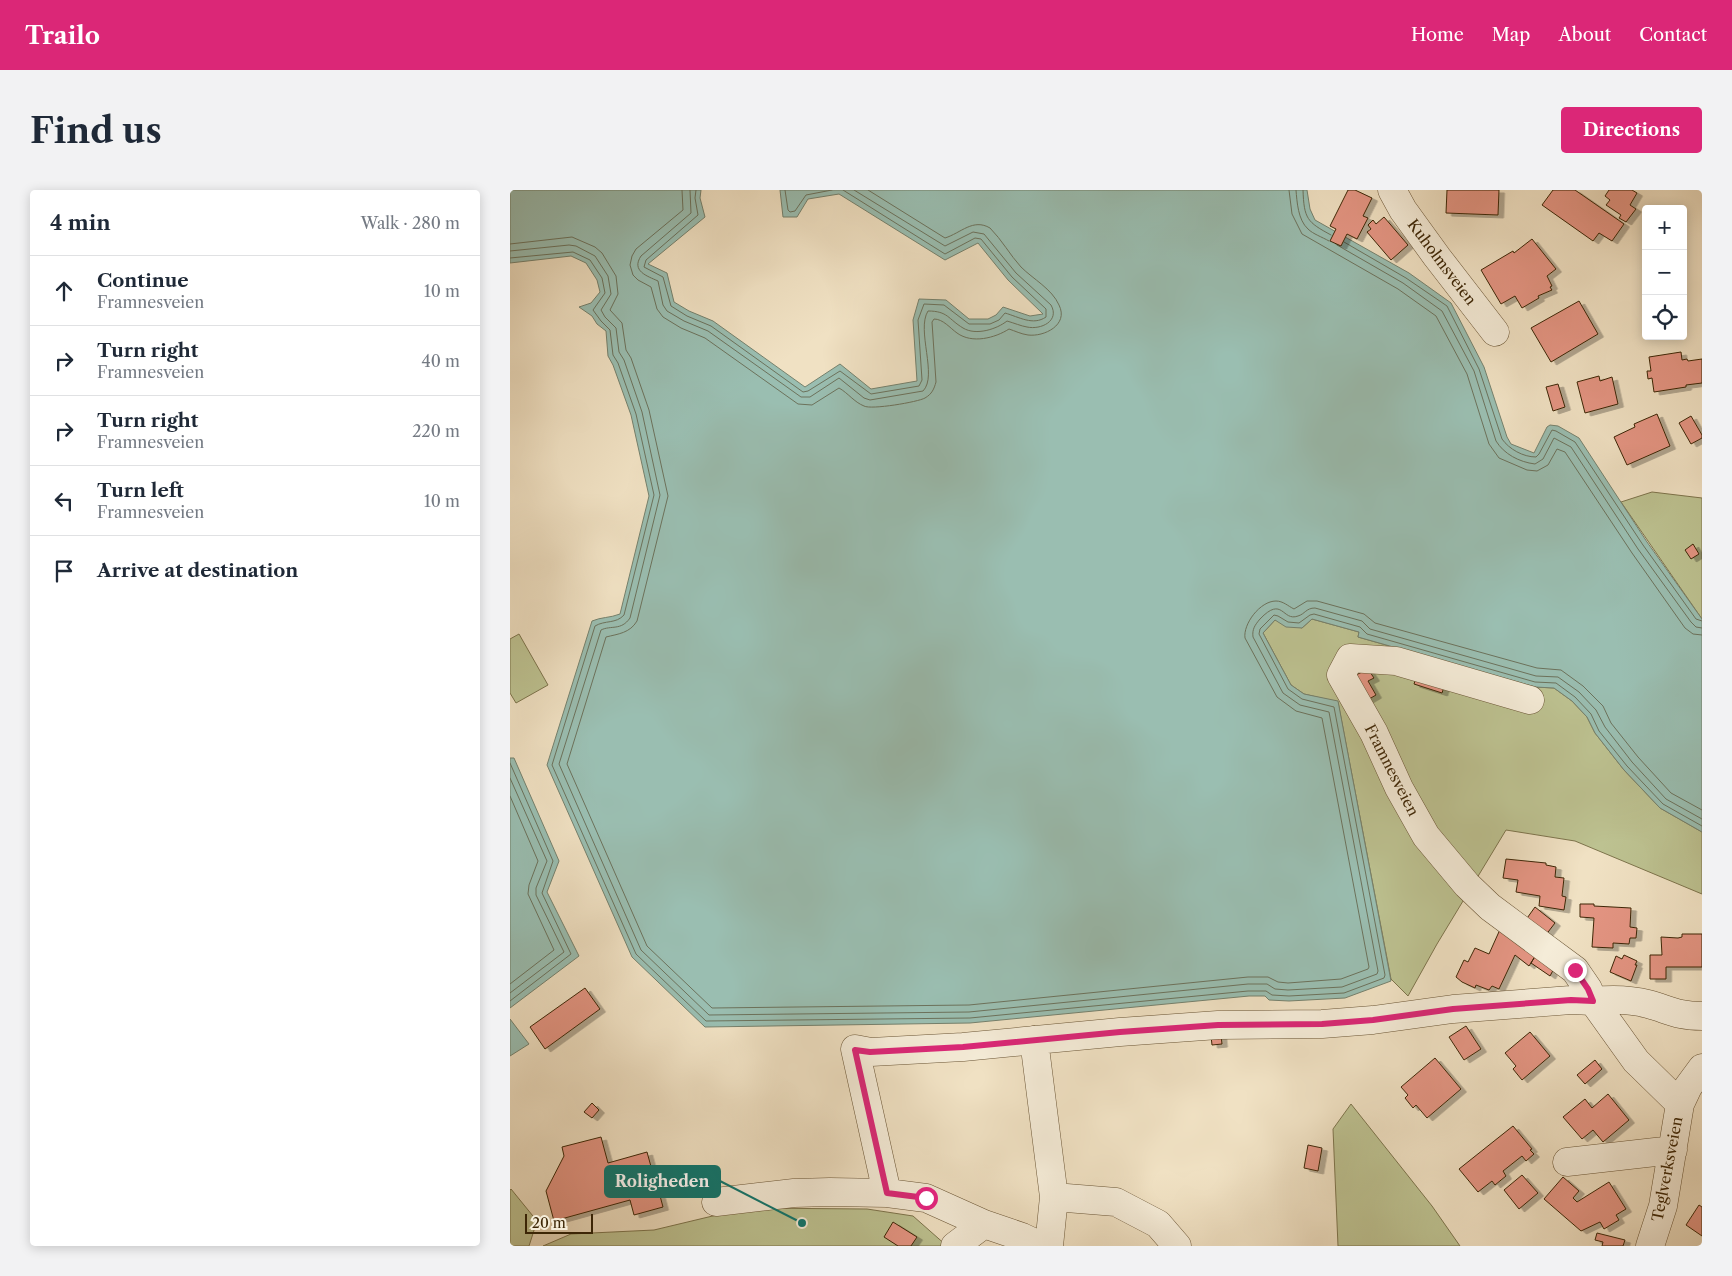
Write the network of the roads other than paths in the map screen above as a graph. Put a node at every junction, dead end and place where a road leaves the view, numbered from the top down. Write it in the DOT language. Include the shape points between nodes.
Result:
graph roads {
  1 [pos="1392,190"];
  2 [pos="1495,332"];
  3 [pos="1530,700"];
  4 [pos="1593,1001"];
  5 [pos="1702,1016"];
  6 [pos="1034,1040"];
  7 [pos="1702,1068"];
  8 [pos="1680,1104"];
  9 [pos="1673,1150"];
  10 [pos="1567,1162"];
  11 [pos="887,1193"];
  12 [pos="1054,1197"];
  13 [pos="716,1202"];
  14 [pos="984,1224"];
  15 [pos="955,1246"];
  16 [pos="1041,1246"];
  17 [pos="1049,1246"];
  18 [pos="1177,1246"];
  19 [pos="1650,1246"];
  1 -- 2 [label="street, Kuholmsveien" via="1437,257"];
  3 -- 4 [label="street, Framnesveien" via="1396,661 1350,658 1342,675 1426,836 1490,907 1575,970"];
  4 -- 5 [label="street" via="1631,1000 1685,1016"];
  4 -- 6 [label="street" via="1453,1009 1344,1022 1174,1028"];
  4 -- 8 [label="street, Framnesveien" via="1636,1061"];
  6 -- 11 [label="street" via="963,1047 855,1050"];
  6 -- 12 [label="street"];
  7 -- 8 [label="street, Teglverksveien"];
  8 -- 9 [label="street, Teglverksveien"];
  9 -- 10 [label="street"];
  9 -- 19 [label="street, Teglverksveien" via="1663,1206"];
  11 -- 13 [label="street" via="794,1193"];
  11 -- 14 [label="street" via="926,1198"];
  12 -- 17 [label="street"];
  12 -- 18 [label="street" via="1116,1202 1158,1224"];
  14 -- 15 [label="street"];
  14 -- 16 [label="street"];
}
